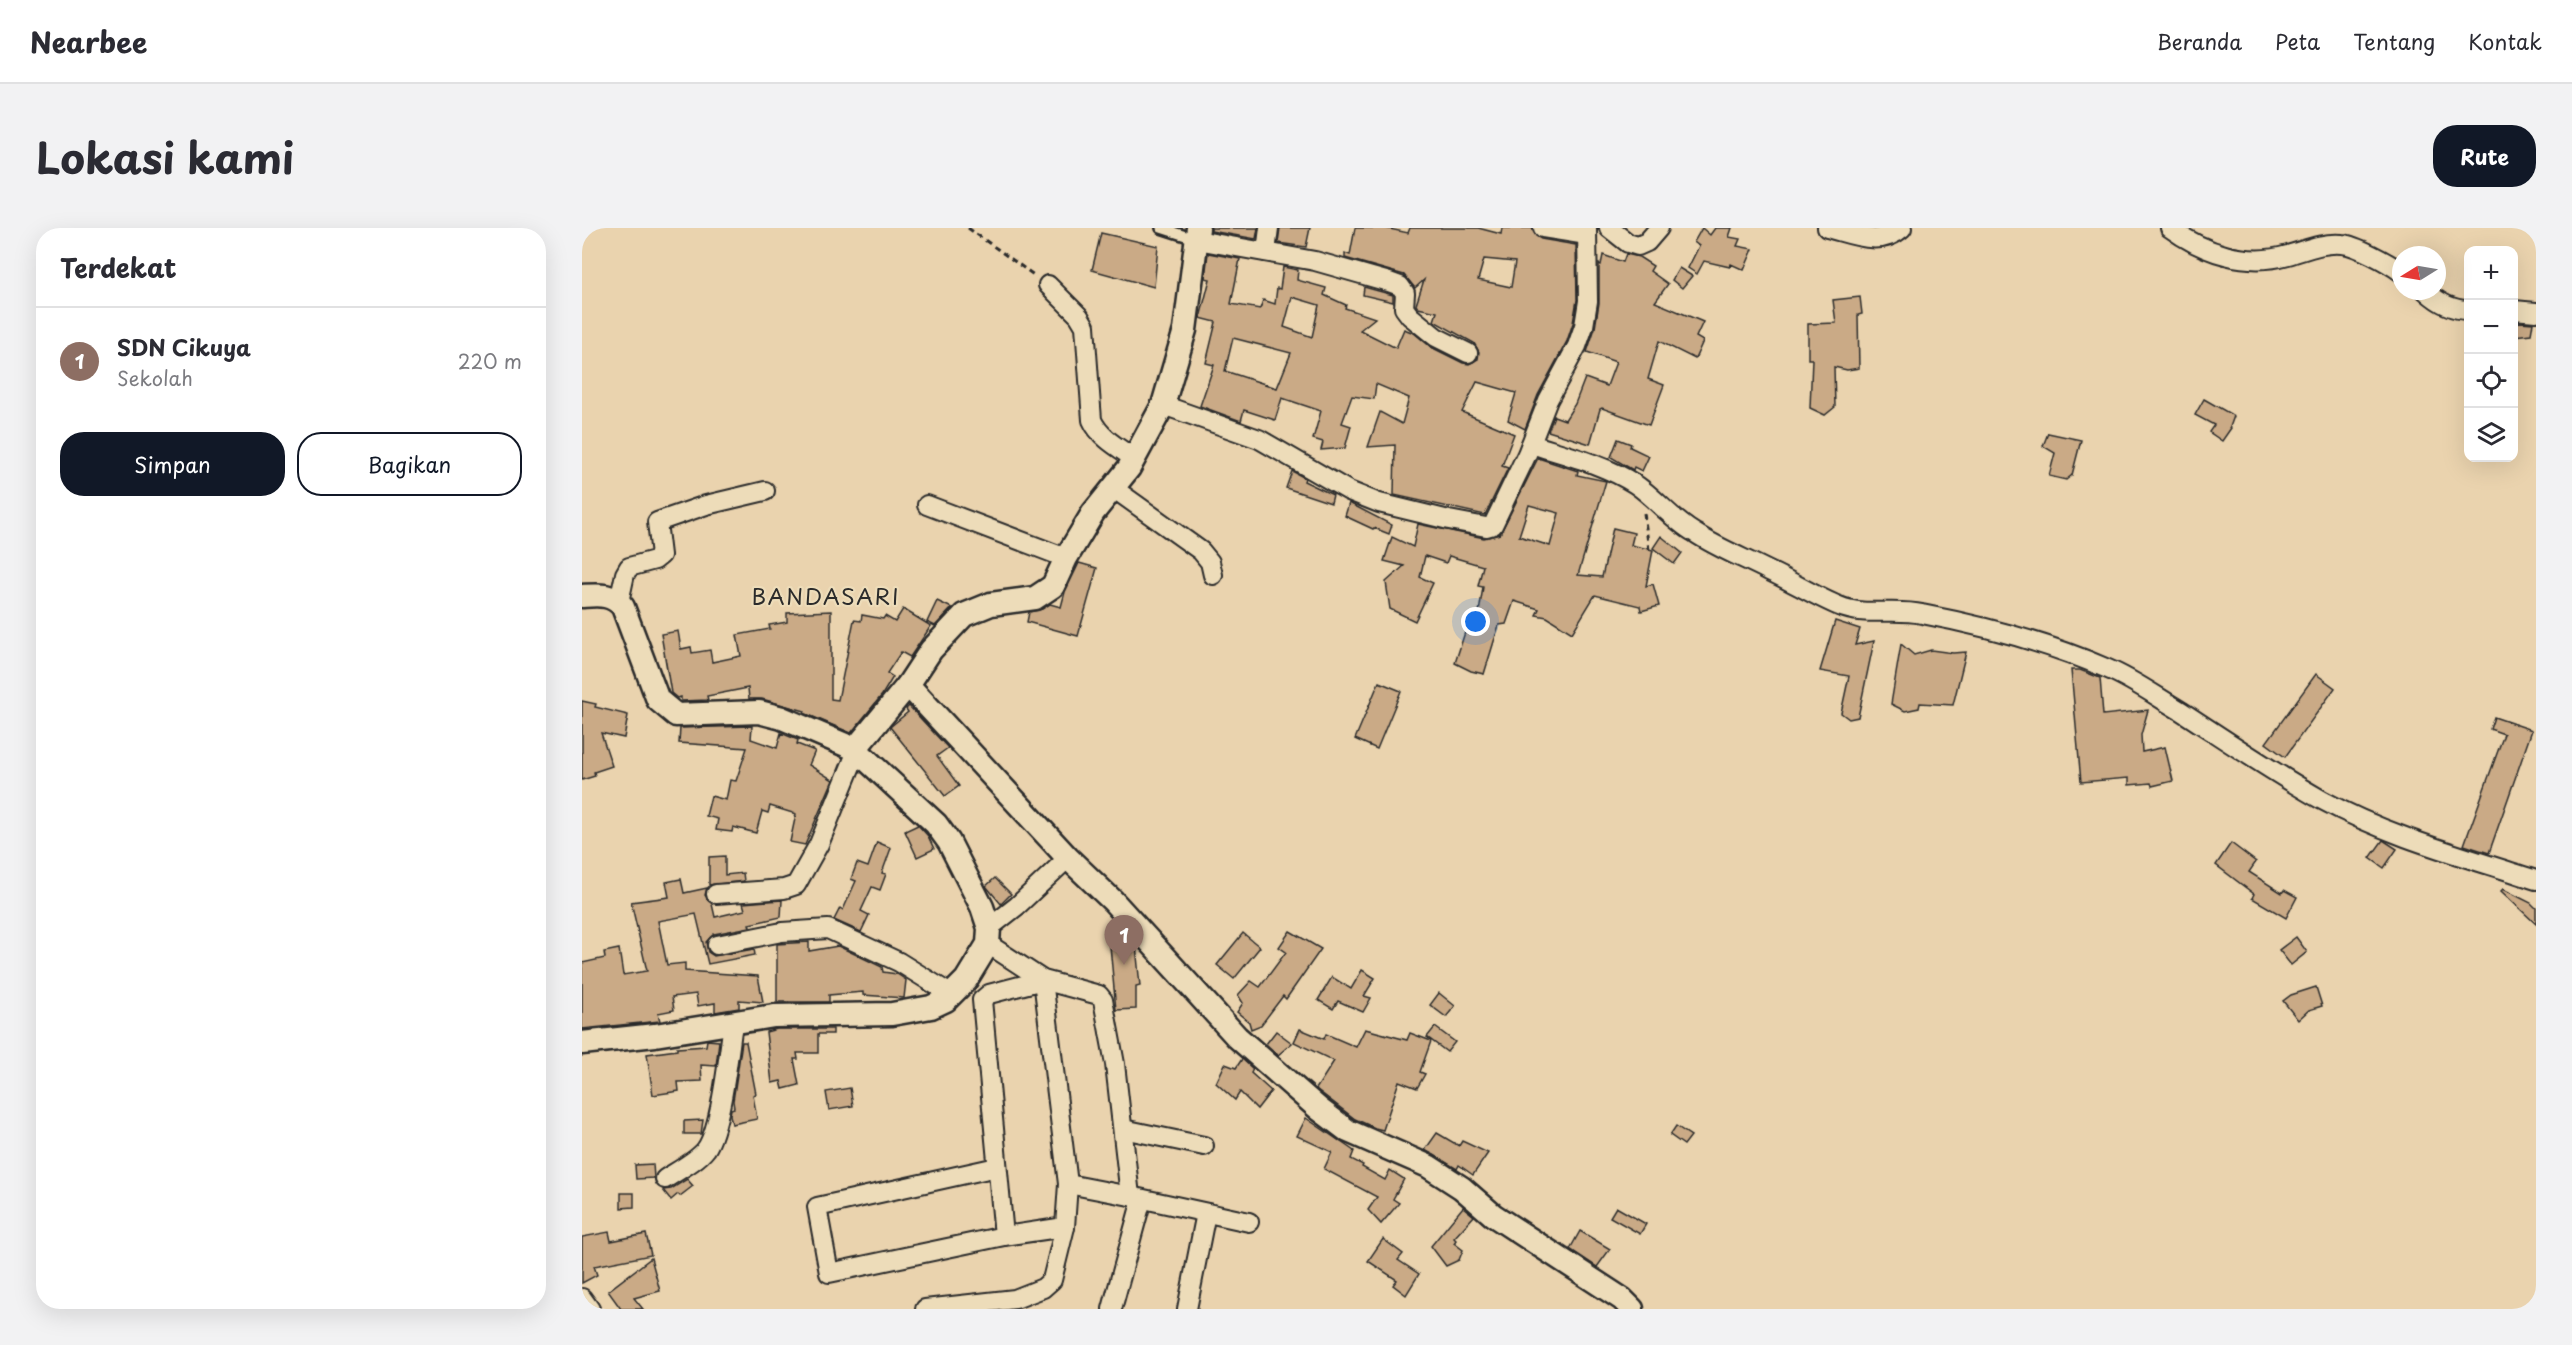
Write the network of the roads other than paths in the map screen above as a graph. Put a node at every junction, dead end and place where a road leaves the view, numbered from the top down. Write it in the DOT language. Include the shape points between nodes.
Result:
graph roads {
  1 [pos="1161,228"];
  2 [pos="1269,228"];
  3 [pos="1543,228"];
  4 [pos="1609,228"];
  5 [pos="1659,228"];
  6 [pos="1827,228"];
  7 [pos="1902,228"];
  8 [pos="2170,228"];
  9 [pos="1587,231"];
  10 [pos="1197,234"];
  11 [pos="1266,252"];
  12 [pos="2392,268"];
  13 [pos="1048,285"];
  14 [pos="2436,300"];
  15 [pos="2464,309"];
  16 [pos="2518,310"];
  17 [pos="2536,312"];
  18 [pos="1468,353"];
  19 [pos="1163,405"];
  20 [pos="1531,444"];
  21 [pos="1135,459"];
  22 [pos="1113,488"];
  23 [pos="765,491"];
  24 [pos="927,505"];
  25 [pos="1066,558"];
  26 [pos="1213,575"];
  27 [pos="582,596"];
  28 [pos="619,602"];
  29 [pos="908,685"];
  30 [pos="856,750"];
  31 [pos="1068,858"];
  32 [pos="2536,880"];
  33 [pos="716,894"];
  34 [pos="988,936"];
  35 [pos="717,945"];
  36 [pos="1043,980"];
  37 [pos="952,995"];
  38 [pos="734,1023"];
  39 [pos="582,1043"];
  40 [pos="1123,1130"];
  41 [pos="1204,1146"];
  42 [pos="997,1167"];
  43 [pos="664,1179"];
  44 [pos="1068,1184"];
  45 [pos="1136,1198"];
  46 [pos="1206,1213"];
  47 [pos="1249,1222"];
  48 [pos="1065,1227"];
  49 [pos="1004,1236"];
  50 [pos="582,1298"];
  51 [pos="590,1309"];
  52 [pos="926,1309"];
  53 [pos="1112,1309"];
  54 [pos="1187,1309"];
  55 [pos="1632,1309"];
  1 -- 10 [label="lane"];
  2 -- 11 [label="street"];
  3 -- 9 [label="street"];
  4 -- 5 [label="street" via="1638,246"];
  6 -- 7 [label="street" via="1880,240"];
  8 -- 12 [label="street" via="2241,260 2264,261 2343,244"];
  9 -- 20 [label="street" via="1588,301 1584,326"];
  10 -- 11 [label="street"];
  10 -- 19 [label="street" via="1185,330"];
  11 -- 18 [label="street" via="1315,261 1400,286 1405,293 1404,308 1410,316 1436,337"];
  13 -- 21 [label="street" via="1085,326 1095,427"];
  14 -- 15 [label="street"];
  16 -- 17 [label="street"];
  19 -- 20 [label="street" via="1259,440 1349,491 1379,503 1486,527 1495,523"];
  19 -- 21 [label="street"];
  20 -- 32 [label="street" via="1621,477 1675,519 1730,554 1841,606 1919,613 2021,637 2074,655 2147,690 2323,800 2439,851"];
  21 -- 22 [label="street"];
  22 -- 25 [label="street"];
  22 -- 26 [label="street" via="1201,551 1210,562"];
  23 -- 28 [label="street" via="657,522 661,555 629,567"];
  24 -- 25 [label="street"];
  25 -- 29 [label="street" via="1053,586 1040,596 991,604 960,619 931,650"];
  27 -- 28 [label="street" via="604,594"];
  28 -- 30 [label="street" via="629,619 658,700 676,715 759,712"];
  29 -- 30 [label="street"];
  29 -- 31 [label="street"];
  30 -- 33 [label="street" via="819,844 796,885"];
  30 -- 34 [label="street" via="936,824 949,842 981,907"];
  31 -- 34 [label="street"];
  31 -- 55 [label="street" via="1113,901 1237,1037 1319,1109 1348,1131 1428,1166"];
  34 -- 36 [label="street"];
  34 -- 37 [label="street" via="966,980"];
  35 -- 37 [label="street" via="782,932 828,929 899,962"];
  36 -- 40 [label="street" via="1099,995 1103,1000"];
  36 -- 42 [label="street" via="989,994 982,1000"];
  36 -- 44 [label="street"];
  37 -- 38 [label="street" via="931,1007 892,1014 774,1016"];
  38 -- 39 [label="street"];
  38 -- 43 [label="street" via="723,1087 706,1150"];
  40 -- 41 [label="street"];
  40 -- 45 [label="street"];
  42 -- 49 [label="street"];
  42 -- 49 [label="street" via="817,1207 829,1273"];
  44 -- 45 [label="street"];
  44 -- 48 [label="street"];
  45 -- 46 [label="street"];
  45 -- 53 [label="street"];
  46 -- 47 [label="street"];
  46 -- 54 [label="street"];
  48 -- 49 [label="street"];
  48 -- 52 [label="street" via="1052,1280 1043,1288 1015,1299"];
  50 -- 51 [label="street"];
}
